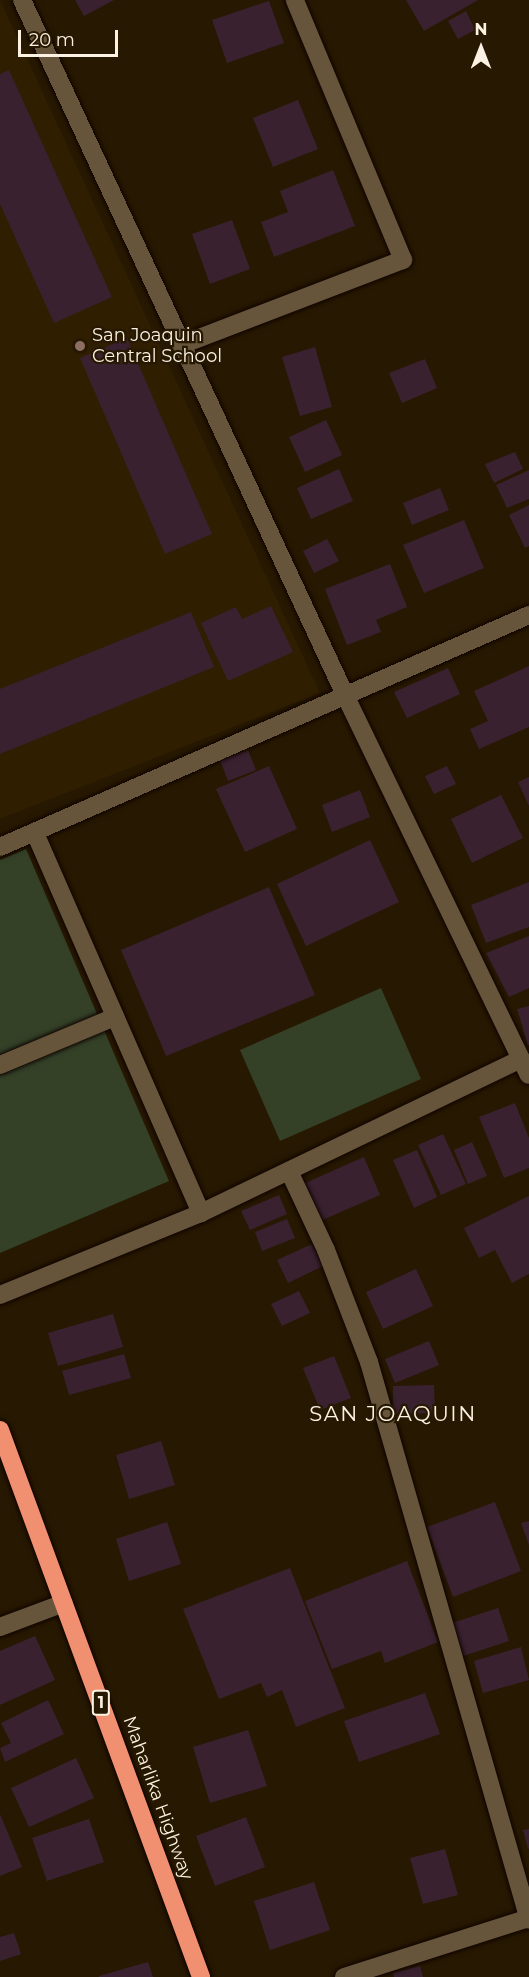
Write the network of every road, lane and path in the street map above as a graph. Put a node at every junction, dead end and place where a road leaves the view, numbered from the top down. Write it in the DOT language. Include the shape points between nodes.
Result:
graph roads {
  1 [pos="22,0"];
  2 [pos="295,0"];
  3 [pos="181,345"];
  4 [pos="529,615"];
  5 [pos="345,695"];
  6 [pos="35,833"];
  7 [pos="0,845"];
  8 [pos="115,1017"];
  9 [pos="0,1065"];
  10 [pos="525,1067"];
  11 [pos="289,1172"];
  12 [pos="201,1213"];
  13 [pos="0,1295"];
  14 [pos="0,1430"];
  15 [pos="64,1603"];
  16 [pos="0,1627"];
  17 [pos="529,1919"];
  18 [pos="201,1977"];
  19 [pos="344,1977"];
  1 -- 3 [label="street"];
  2 -- 3 [label="street" via="403,260"];
  3 -- 5 [label="street"];
  4 -- 5 [label="street"];
  5 -- 6 [label="street"];
  5 -- 10 [label="street"];
  6 -- 7 [label="street"];
  6 -- 8 [label="street"];
  8 -- 9 [label="street"];
  8 -- 12 [label="street"];
  10 -- 11 [label="street"];
  11 -- 12 [label="street"];
  11 -- 17 [label="street" via="326,1250 369,1362"];
  12 -- 13 [label="street"];
  14 -- 15 [label="highway, Maharlika Highway / 1"];
  15 -- 16 [label="street"];
  15 -- 18 [label="highway, Maharlika Highway / 1"];
  17 -- 19 [label="street"];
}
